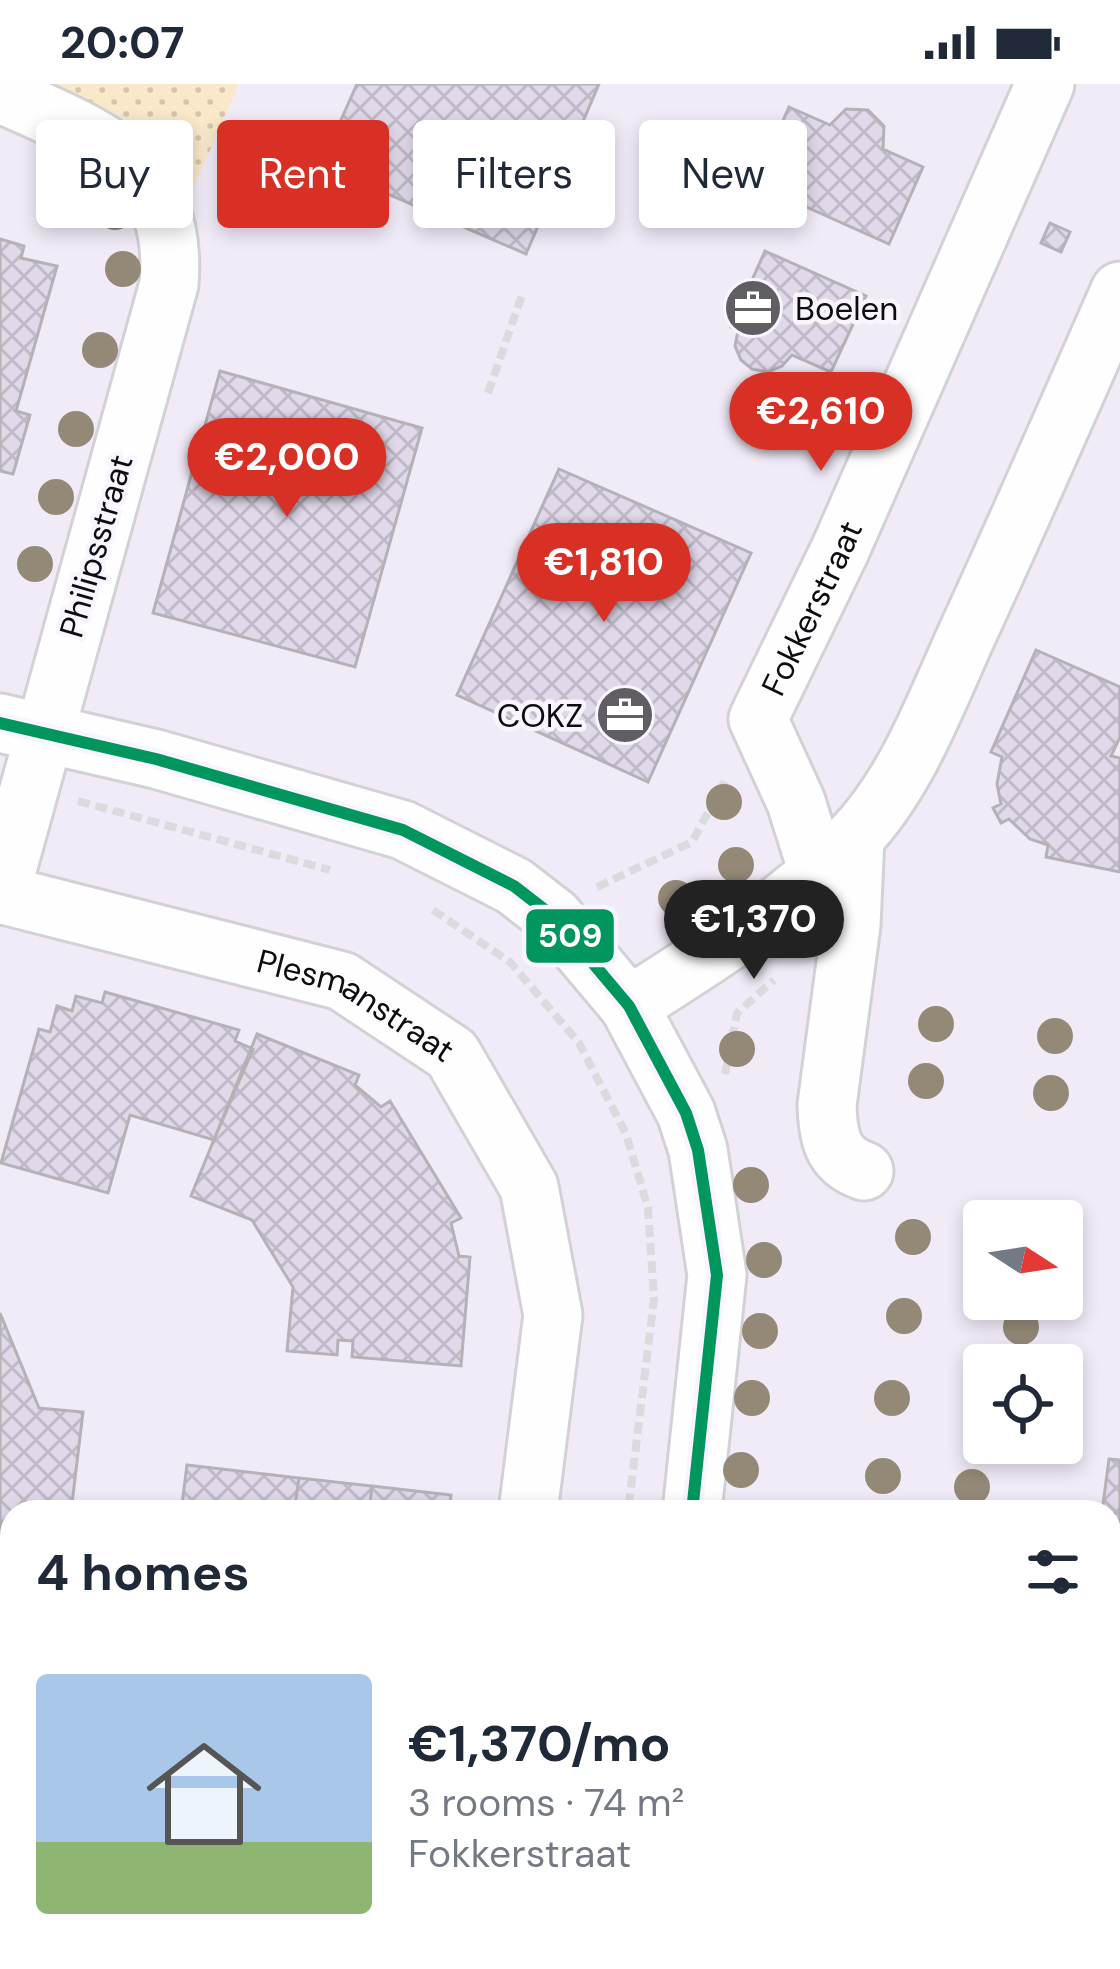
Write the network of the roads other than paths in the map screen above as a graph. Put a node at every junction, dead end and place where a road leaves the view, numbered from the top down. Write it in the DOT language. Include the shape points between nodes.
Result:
graph roads {
  1 [pos="1046,84"];
  2 [pos="0,93"];
  3 [pos="1120,291"];
  4 [pos="22,728"];
  5 [pos="836,854"];
  6 [pos="0,894"];
  7 [pos="629,1006"];
  8 [pos="864,1171"];
  9 [pos="530,1500"];
  10 [pos="693,1500"];
  1 -- 5 [label="street, Fokkerstraat" via="758,719 796,802"];
  2 -- 4 [label="street, Philipsstraat" via="122,154 158,198 172,251 169,284"];
  3 -- 5 [label="street" via="928,720 889,795"];
  4 -- 6 [label="street, Philipsstraat"];
  4 -- 7 [label="street" via="403,830 514,886 554,917"];
  5 -- 7 [label="street" via="740,936"];
  5 -- 8 [label="street" via="851,925 828,1133 847,1165"];
  6 -- 9 [label="street, Plesmanstraat" via="342,981 452,1054 529,1187 553,1316"];
  7 -- 10 [label="street" via="686,1113 717,1275"];
}
